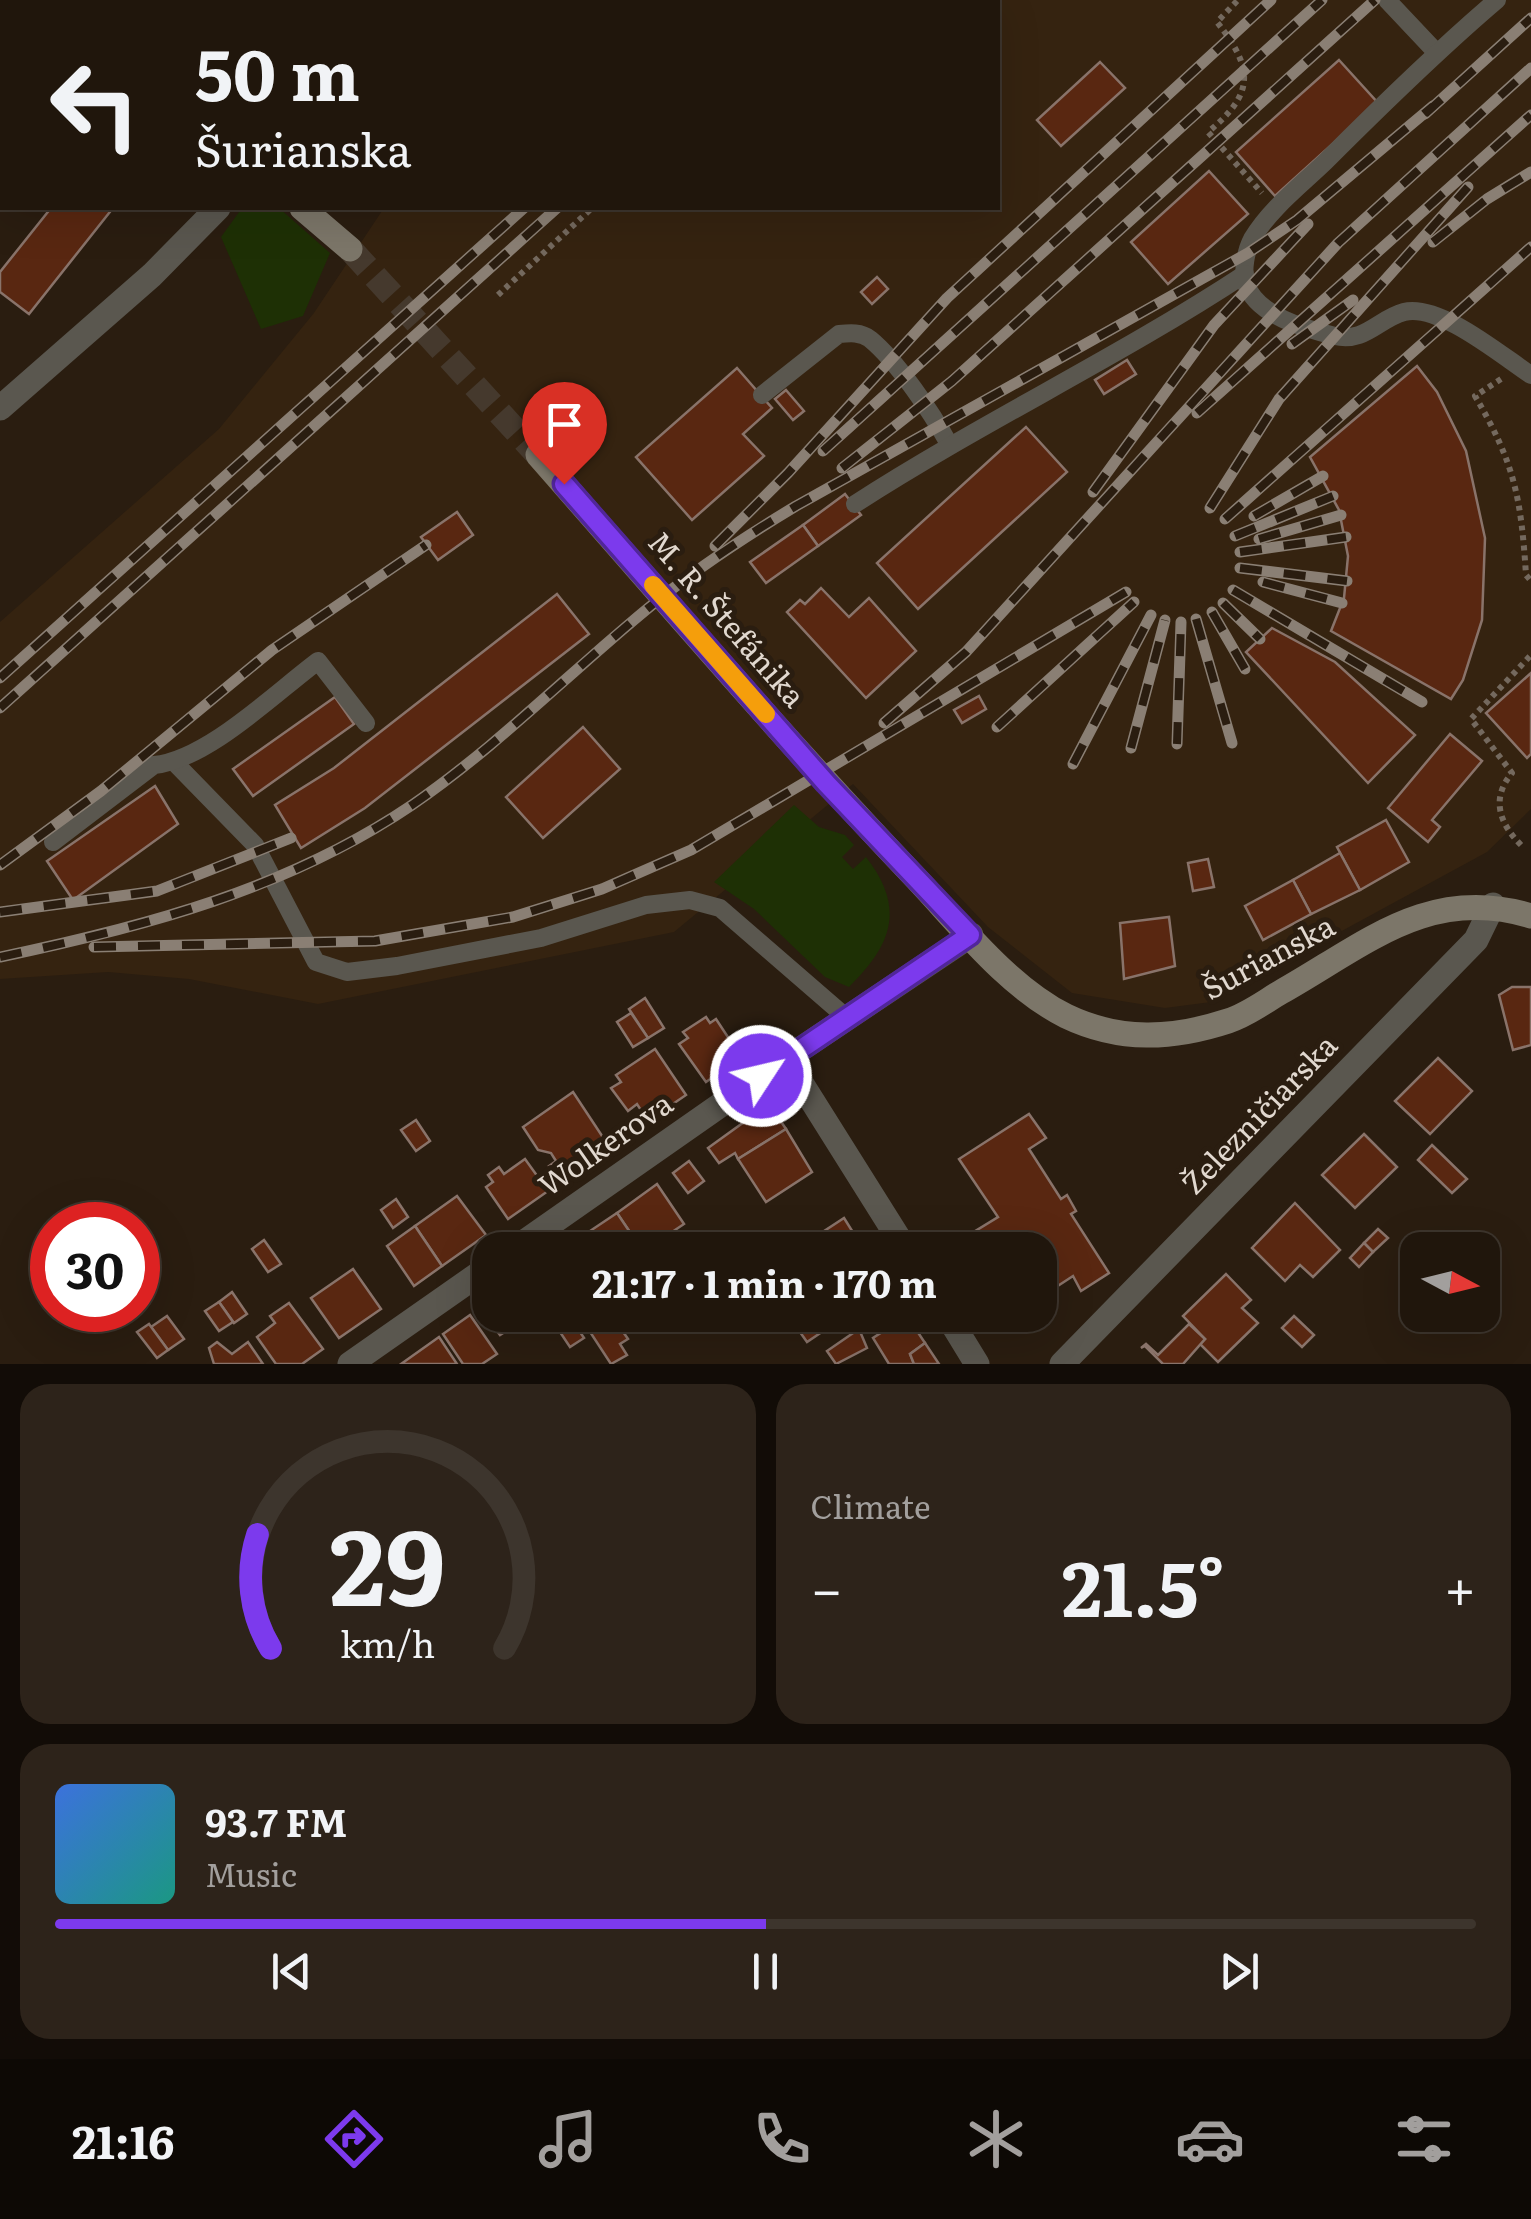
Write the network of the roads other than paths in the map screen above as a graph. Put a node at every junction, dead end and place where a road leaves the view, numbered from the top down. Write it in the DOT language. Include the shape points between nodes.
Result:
graph roads {
  1 [pos="1387,0"];
  2 [pos="1497,0"];
  3 [pos="1436,52"];
  4 [pos="216,210"];
  5 [pos="304,210"];
  6 [pos="350,249"];
  7 [pos="1244,274"];
  8 [pos="1525,371"];
  9 [pos="762,395"];
  10 [pos="0,408"];
  11 [pos="949,444"];
  12 [pos="538,454"];
  13 [pos="856,504"];
  14 [pos="366,724"];
  15 [pos="175,763"];
  16 [pos="826,783"];
  17 [pos="52,842"];
  18 [pos="1493,905"];
  19 [pos="1531,916"];
  20 [pos="970,935"];
  21 [pos="847,1018"];
  22 [pos="786,1059"];
  23 [pos="539,1232"];
  24 [pos="895,1232"];
  25 [pos="472,1279"];
  26 [pos="958,1332"];
  27 [pos="350,1364"];
  28 [pos="978,1364"];
  29 [pos="1062,1364"];
  1 -- 3 [label="lane"];
  2 -- 3 [label="lane"];
  3 -- 7 [label="lane" via="1276,208 1250,242"];
  4 -- 10 [label="street" via="155,282"];
  5 -- 6 [label="street"];
  7 -- 8 [label="lane" via="1247,287 1272,312 1296,325 1348,338 1406,312 1428,312"];
  7 -- 11 [label="lane" via="1166,326"];
  9 -- 11 [label="lane" via="839,334 868,336"];
  11 -- 13 [label="lane"];
  12 -- 16 [label="street, M. R. Štefánika"];
  14 -- 15 [label="lane" via="318,660"];
  15 -- 17 [label="lane" via="154,765"];
  15 -- 21 [label="lane" via="255,845 316,962 330,970 397,966 541,938 646,905 690,900 720,908"];
  16 -- 20 [label="street, Šurianska"];
  18 -- 19 [label="street, Šurianska"];
  18 -- 20 [label="street, Šurianska" via="1415,918 1238,1018 1174,1036 1112,1032 1066,1016 1031,994"];
  18 -- 29 [label="street, Železničiarska" via="1476,940"];
  20 -- 21 [label="street, Wolkerova"];
  21 -- 22 [label="street, Wolkerova"];
  22 -- 23 [label="street, Wolkerova"];
  22 -- 24 [label="street"];
  25 -- 27 [label="street"];
  26 -- 28 [label="street"];
}
